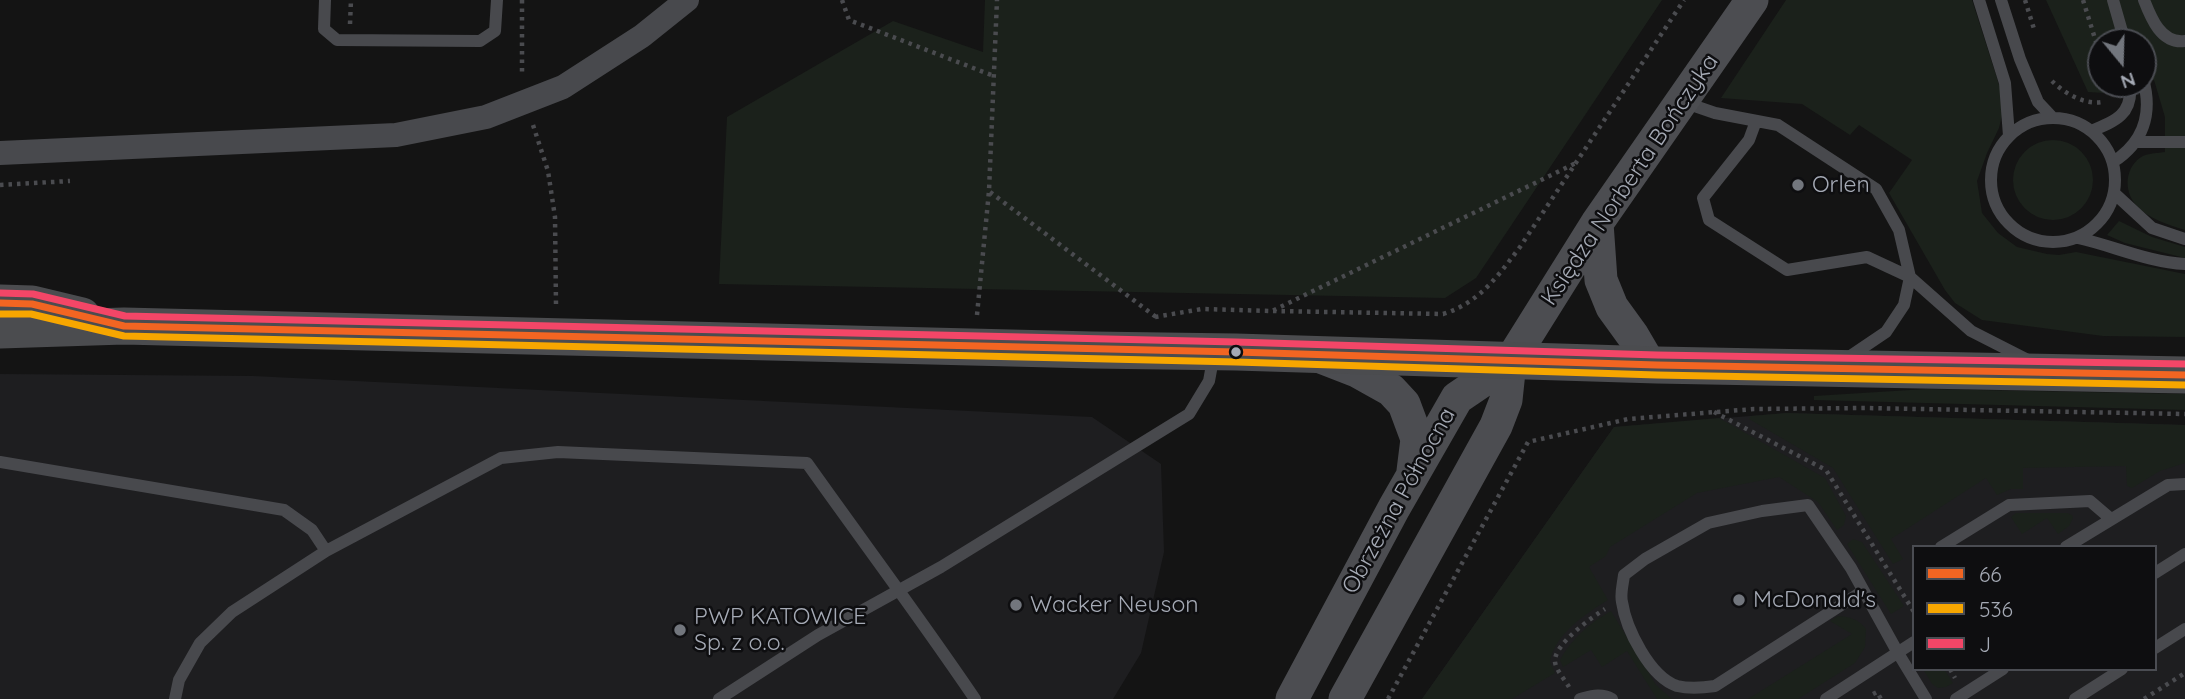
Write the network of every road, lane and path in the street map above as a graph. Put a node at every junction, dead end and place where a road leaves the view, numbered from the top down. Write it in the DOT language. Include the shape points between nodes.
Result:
graph roads {
  1 [pos="325,0"];
  2 [pos="496,0"];
  3 [pos="522,0"];
  4 [pos="687,0"];
  5 [pos="842,0"];
  6 [pos="997,0"];
  7 [pos="1684,0"];
  8 [pos="1752,0"];
  9 [pos="1979,0"];
  10 [pos="2001,0"];
  11 [pos="2025,0"];
  12 [pos="2082,0"];
  13 [pos="2113,0"];
  14 [pos="2144,0"];
  15 [pos="2091,28"];
  16 [pos="2121,28"];
  17 [pos="2037,40"];
  18 [pos="2185,41"];
  19 [pos="2049,74"];
  20 [pos="994,76"];
  21 [pos="2131,98"];
  22 [pos="2145,98"];
  23 [pos="2107,101"];
  24 [pos="525,102"];
  25 [pos="1683,102"];
  26 [pos="2053,118"];
  27 [pos="1756,121"];
  28 [pos="2091,131"];
  29 [pos="2009,136"];
  30 [pos="2135,142"];
  31 [pos="2185,142"];
  32 [pos="0,153"];
  33 [pos="2113,162"];
  34 [pos="1576,163"];
  35 [pos="70,180"];
  36 [pos="0,185"];
  37 [pos="989,191"];
  38 [pos="2114,193"];
  39 [pos="1597,223"];
  40 [pos="2078,237"];
  41 [pos="2185,239"];
  42 [pos="2185,264"];
  43 [pos="1910,277"];
  44 [pos="0,303"];
  45 [pos="556,304"];
  46 [pos="1272,311"];
  47 [pos="964,315"];
  48 [pos="977,315"];
  49 [pos="990,316"];
  50 [pos="1156,317"];
  51 [pos="1149,318"];
  52 [pos="124,326"];
  53 [pos="0,330"];
  54 [pos="1215,352"];
  55 [pos="1313,354"];
  56 [pos="1510,362"];
  57 [pos="1650,365"];
  58 [pos="1834,367"];
  59 [pos="2053,373"];
  60 [pos="2180,373"];
  61 [pos="1713,411"];
  62 [pos="2185,414"];
  63 [pos="0,462"];
  64 [pos="1413,474"];
  65 [pos="2185,484"];
  66 [pos="2111,519"];
  67 [pos="1944,545"];
  68 [pos="2069,545"];
  69 [pos="326,551"];
  70 [pos="2185,554"];
  71 [pos="2157,572"];
  72 [pos="1863,591"];
  73 [pos="898,592"];
  74 [pos="1621,602"];
  75 [pos="1912,609"];
  76 [pos="2185,629"];
  77 [pos="1912,643"];
  78 [pos="2157,647"];
  79 [pos="1898,653"];
  80 [pos="2000,671"];
  81 [pos="2119,671"];
  82 [pos="2185,673"];
  83 [pos="1577,696"];
  84 [pos="175,699"];
  85 [pos="719,699"];
  86 [pos="975,699"];
  87 [pos="1292,699"];
  88 [pos="1345,699"];
  89 [pos="1388,699"];
  90 [pos="1612,699"];
  91 [pos="1826,699"];
  92 [pos="1865,699"];
  93 [pos="1881,699"];
  94 [pos="1926,699"];
  95 [pos="1956,699"];
  96 [pos="2075,699"];
  97 [pos="2144,699"];
  1 -- 2 [label="lane" via="324,29 337,40 480,41 495,31"];
  3 -- 24 [label="path"];
  4 -- 24 [label="street" via="642,36 562,87"];
  5 -- 20 [label="path" via="849,20"];
  6 -- 20 [label="path"];
  7 -- 34 [label="path"];
  8 -- 25 [label="street, Księdza Norberta Bończyka"];
  9 -- 29 [label="lane" via="2005,83"];
  10 -- 26 [label="lane" via="2038,102"];
  11 -- 17 [label="path"];
  12 -- 15 [label="path"];
  13 -- 16 [label="lane"];
  14 -- 18 [label="lane" via="2153,24 2165,35"];
  19 -- 23 [label="path" via="2068,94 2099,104"];
  20 -- 37 [label="path"];
  21 -- 28 [label="lane" via="2123,114"];
  22 -- 30 [label="lane" via="2143,127"];
  24 -- 32 [label="street" via="486,117 396,135"];
  24 -- 45 [label="path" via="548,171 555,217"];
  25 -- 27 [label="lane"];
  25 -- 39 [label="street, Księdza Norberta Bończyka"];
  26 -- 28 [label="lane" via="2073,121"];
  26 -- 29 [label="lane" via="2029,123"];
  27 -- 43 [label="lane" via="1778,124 1876,189 1899,230"];
  27 -- 43 [label="lane" via="1749,141 1703,198 1709,220 1787,270 1867,257"];
  28 -- 33 [label="lane"];
  29 -- 40 [label="lane" via="1991,174 2001,215 2017,231 2036,240"];
  30 -- 31 [label="lane"];
  30 -- 33 [label="lane"];
  33 -- 38 [label="lane"];
  34 -- 46 [label="path"];
  34 -- 46 [label="path" via="1493,284 1454,311"];
  35 -- 36 [label="path"];
  37 -- 48 [label="path"];
  37 -- 50 [label="path"];
  38 -- 40 [label="lane" via="2095,227"];
  38 -- 41 [label="lane" via="2152,228"];
  39 -- 56 [label="street, Księdza Norberta Bończyka"];
  39 -- 57 [label="street" via="1601,280 1612,307"];
  40 -- 42 [label="lane" via="2133,255"];
  43 -- 58 [label="lane" via="1904,305 1886,332"];
  43 -- 59 [label="lane" via="1971,331"];
  44 -- 52 [label="main road" via="32,304"];
  46 -- 50 [label="path" via="1202,309"];
  47 -- 48 [label="path"];
  48 -- 49 [label="path"];
  50 -- 51 [label="path"];
  52 -- 53 [label="main road"];
  52 -- 54 [label="main road"];
  54 -- 55 [label="main road"];
  54 -- 73 [label="lane" via="1209,381 1189,414"];
  55 -- 56 [label="main road"];
  55 -- 64 [label="street" via="1357,371 1391,390 1404,404 1417,439"];
  56 -- 57 [label="main road"];
  56 -- 64 [label="street, Obrzeżna Północna" via="1457,398"];
  56 -- 88 [label="street, Obrzeżna Północna" via="1506,400 1496,426"];
  57 -- 58 [label="main road"];
  58 -- 59 [label="main road"];
  59 -- 60 [label="main road"];
  61 -- 62 [label="path" via="1865,408"];
  61 -- 75 [label="path" via="1826,470"];
  61 -- 89 [label="path" via="1628,419 1528,443"];
  63 -- 69 [label="lane" via="284,510 312,530"];
  64 -- 87 [label="street, Obrzeżna Północna"];
  65 -- 66 [label="lane" via="2168,485"];
  66 -- 67 [label="lane" via="2091,501 2009,505"];
  66 -- 68 [label="lane"];
  69 -- 73 [label="lane" via="501,458 558,452 807,463"];
  69 -- 84 [label="lane" via="232,612 200,643 179,680"];
  70 -- 71 [label="lane"];
  72 -- 74 [label="lane" via="1715,686 1695,689 1660,675 1643,654"];
  72 -- 74 [label="lane" via="1808,505 1708,523 1624,575"];
  72 -- 79 [label="lane"];
  73 -- 85 [label="lane" via="818,635"];
  73 -- 86 [label="lane"];
  74 -- 83 [label="path" via="1588,620 1556,655 1555,663"];
  76 -- 78 [label="lane"];
  77 -- 79 [label="lane"];
  79 -- 91 [label="lane"];
  79 -- 94 [label="lane"];
  80 -- 95 [label="lane"];
  81 -- 96 [label="lane"];
  82 -- 97 [label="path"];
  83 -- 90 [label="lane"];
  92 -- 93 [label="path" via="1877,692"];
}
